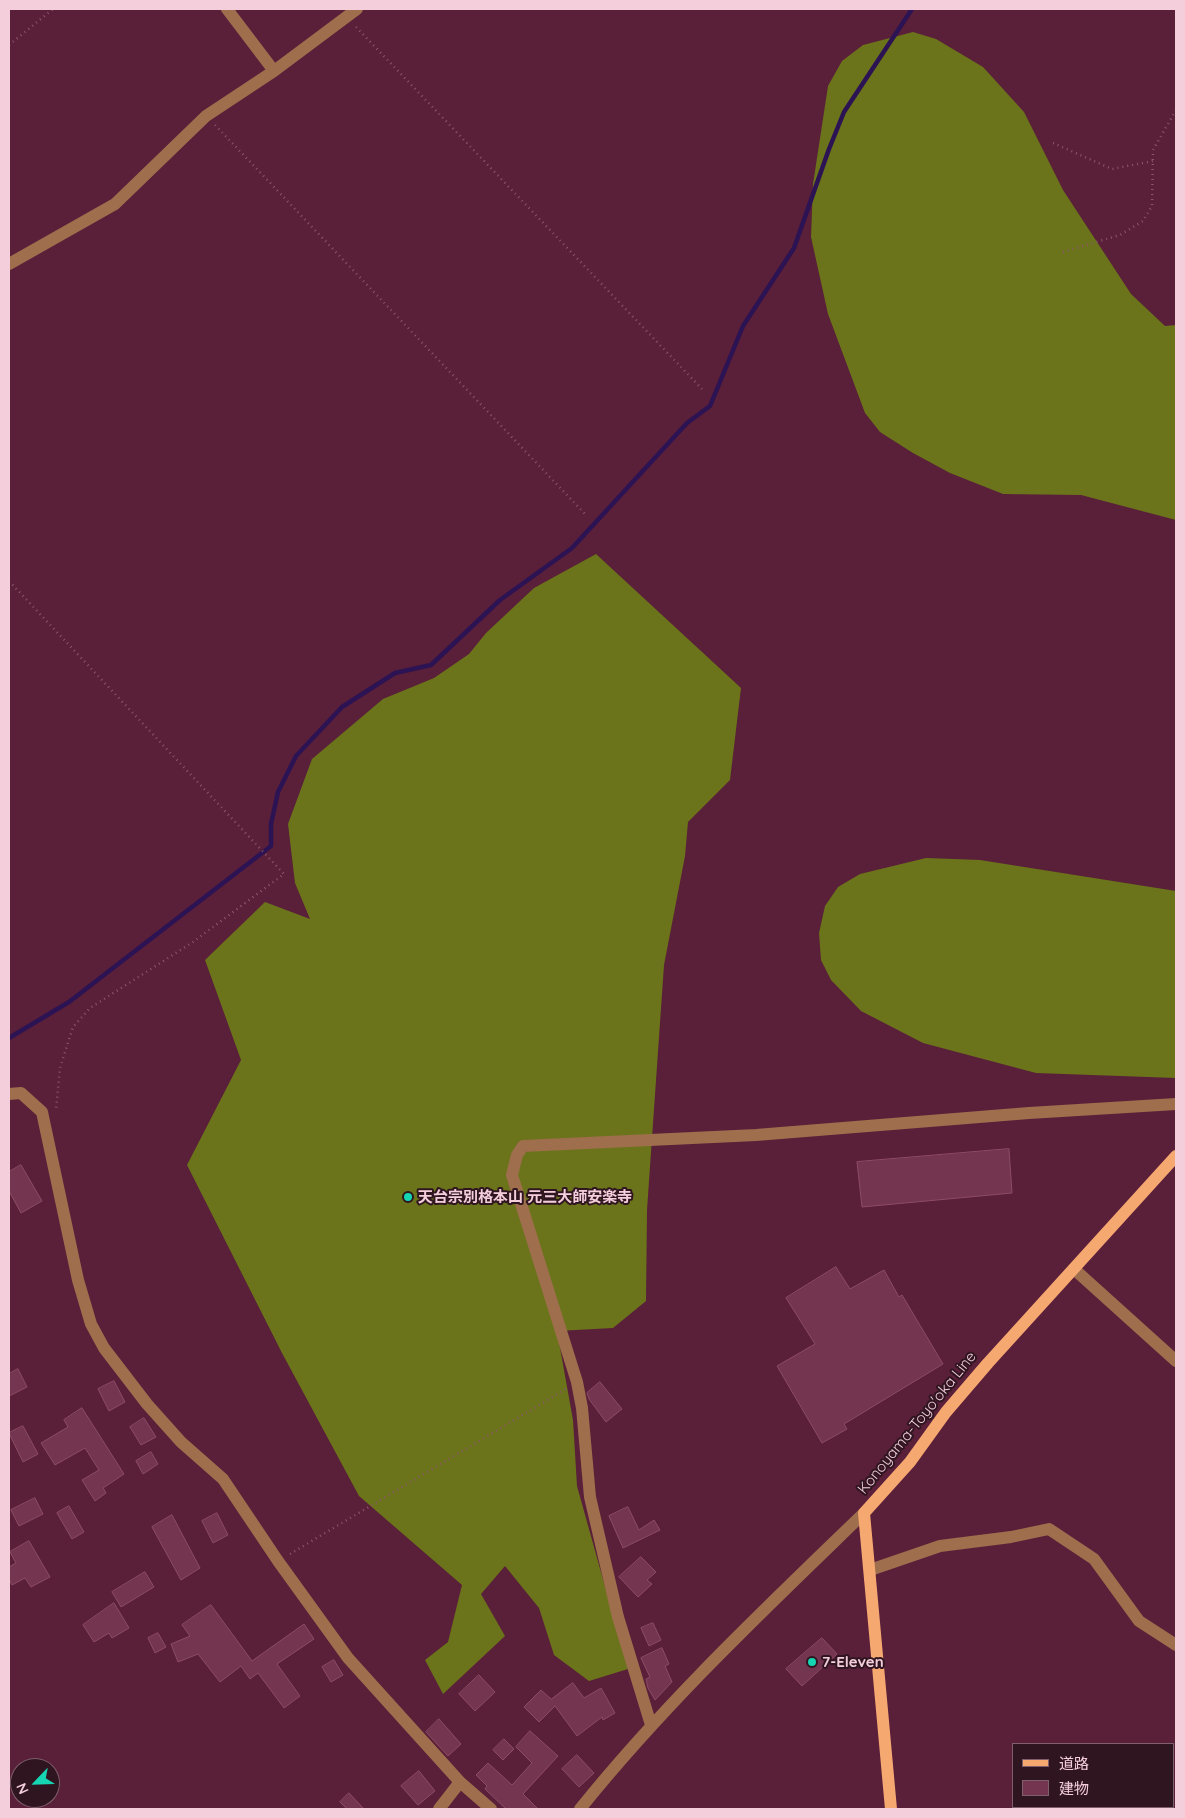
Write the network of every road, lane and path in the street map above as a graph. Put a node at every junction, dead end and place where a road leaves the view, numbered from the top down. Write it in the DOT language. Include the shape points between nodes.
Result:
graph roads {
  1 [pos="53,9"];
  2 [pos="227,9"];
  3 [pos="357,9"];
  4 [pos="346,17"];
  5 [pos="9,45"];
  6 [pos="274,71"];
  7 [pos="1176,110"];
  8 [pos="206,116"];
  9 [pos="1053,143"];
  10 [pos="1153,162"];
  11 [pos="1063,252"];
  12 [pos="9,264"];
  13 [pos="702,389"];
  14 [pos="586,515"];
  15 [pos="9,581"];
  16 [pos="9,1094"];
  17 [pos="1176,1104"];
  18 [pos="55,1114"];
  19 [pos="1176,1156"];
  20 [pos="1074,1269"];
  21 [pos="1176,1361"];
  22 [pos="577,1382"];
  23 [pos="864,1513"];
  24 [pos="278,1562"];
  25 [pos="870,1570"];
  26 [pos="1176,1645"];
  27 [pos="651,1725"];
  28 [pos="460,1782"];
  29 [pos="439,1809"];
  30 [pos="491,1809"];
  31 [pos="580,1809"];
  32 [pos="890,1809"];
  1 -- 5 [label="path"];
  2 -- 6 [label="street"];
  3 -- 4 [label="street"];
  4 -- 6 [label="street"];
  4 -- 13 [label="path"];
  6 -- 8 [label="street"];
  7 -- 10 [label="path" via="1153,150"];
  8 -- 12 [label="street" via="115,204"];
  8 -- 14 [label="path"];
  9 -- 10 [label="path" via="1112,169"];
  10 -- 11 [label="path" via="1152,206 1143,221 1120,235"];
  15 -- 18 [label="path" via="284,874 192,942 90,1008 73,1026 60,1068"];
  16 -- 24 [label="street" via="21,1093 42,1112 78,1280 91,1324 104,1348 181,1442 223,1479"];
  17 -- 22 [label="street" via="756,1135 523,1146 512,1175"];
  19 -- 20 [label="main road, Konoyama-Toyo'oka Line"];
  20 -- 21 [label="street"];
  20 -- 23 [label="main road, Konoyama-Toyo'oka Line" via="988,1363 946,1412 910,1462"];
  22 -- 24 [label="path"];
  22 -- 27 [label="street" via="590,1497 618,1617"];
  23 -- 25 [label="main road, Konoyama-Toyo'oka Line"];
  23 -- 27 [label="street"];
  24 -- 28 [label="street" via="348,1658"];
  25 -- 26 [label="street" via="940,1546 1050,1529 1094,1559 1139,1621"];
  25 -- 32 [label="main road, Konoyama-Toyo'oka Line"];
  27 -- 31 [label="street"];
  28 -- 29 [label="street"];
  28 -- 30 [label="street"];
}
